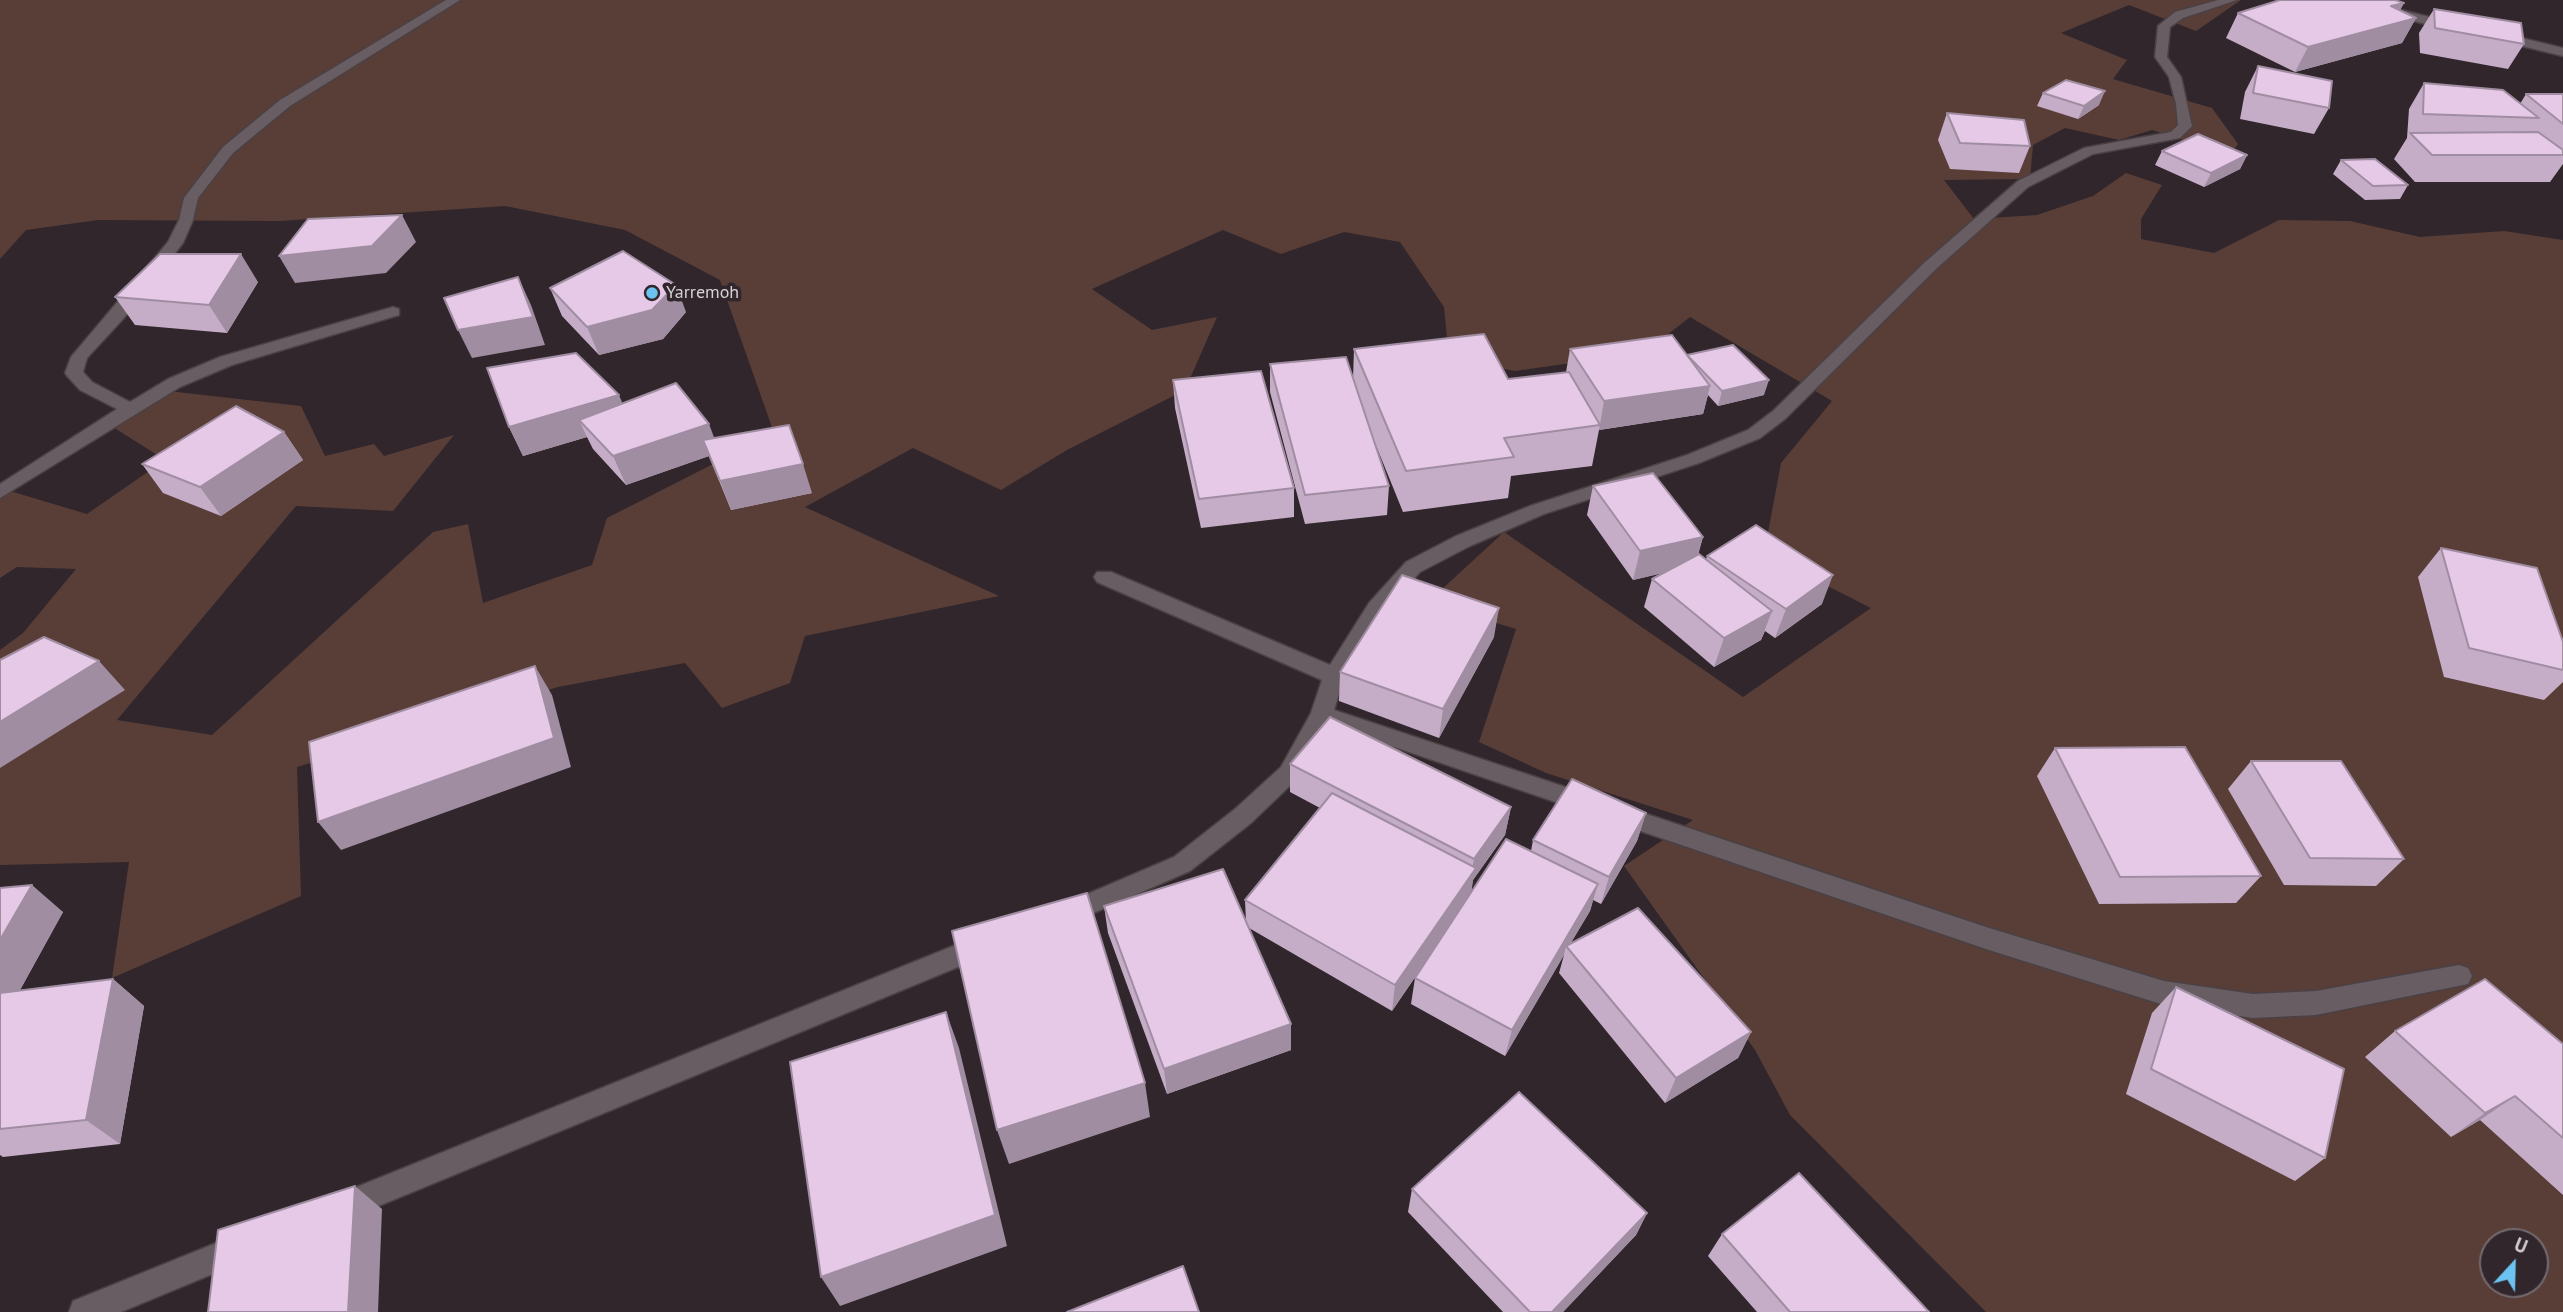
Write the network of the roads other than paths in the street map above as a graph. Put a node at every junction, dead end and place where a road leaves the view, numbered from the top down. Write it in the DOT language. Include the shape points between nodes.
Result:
graph roads {
  1 [pos="454,0"];
  2 [pos="2231,0"];
  3 [pos="2381,9"];
  4 [pos="2563,52"];
  5 [pos="393,312"];
  6 [pos="130,409"];
  7 [pos="0,492"];
  8 [pos="1104,577"];
  9 [pos="1334,676"];
  10 [pos="1322,714"];
  11 [pos="1048,920"];
  12 [pos="1000,939"];
  13 [pos="2459,976"];
  14 [pos="324,1214"];
  15 [pos="261,1240"];
  16 [pos="84,1312"];
  1 -- 6 [label="street" via="285,103 228,150 208,175 191,198 175,243 79,357 74,373 86,386"];
  2 -- 9 [label="street" via="2179,15 2164,26 2161,57 2175,77 2183,104 2185,126 2175,135 2089,151 2023,184 1754,434 1538,510 1413,567 1376,608"];
  3 -- 4 [label="street"];
  5 -- 6 [label="street" via="226,361 174,383"];
  6 -- 7 [label="street"];
  8 -- 9 [label="street"];
  9 -- 10 [label="street"];
  10 -- 11 [label="street" via="1289,774 1182,864"];
  10 -- 13 [label="street" via="1989,939 2164,993 2253,1006 2316,1003"];
  12 -- 14 [label="street"];
  15 -- 16 [label="street"];
}
